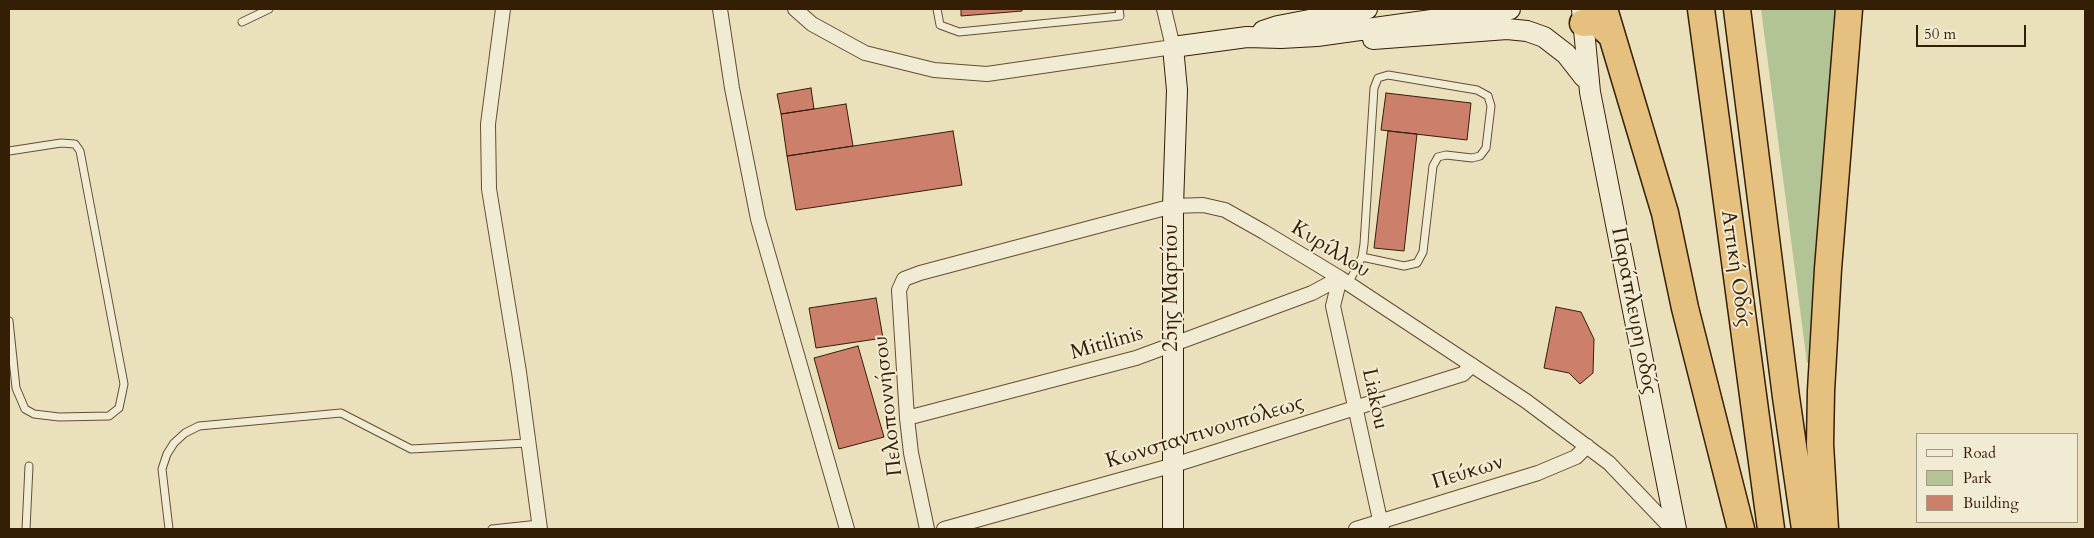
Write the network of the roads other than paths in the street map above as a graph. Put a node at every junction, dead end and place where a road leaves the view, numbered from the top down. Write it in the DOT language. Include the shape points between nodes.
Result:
graph roads {
  1 [pos="269,9"];
  2 [pos="503,9"];
  3 [pos="720,9"];
  4 [pos="795,9"];
  5 [pos="937,9"];
  6 [pos="1119,9"];
  7 [pos="1164,9"];
  8 [pos="1368,9"];
  9 [pos="1510,9"];
  10 [pos="1701,9"];
  11 [pos="1737,9"];
  12 [pos="1849,9"];
  13 [pos="1584,12"];
  14 [pos="242,22"];
  15 [pos="1317,36"];
  16 [pos="1247,37"];
  17 [pos="1172,47"];
  18 [pos="1587,84"];
  19 [pos="9,151"];
  20 [pos="1172,206"];
  21 [pos="1362,256"];
  22 [pos="904,280"];
  23 [pos="1344,281"];
  24 [pos="9,322"];
  25 [pos="1172,344"];
  26 [pos="1472,365"];
  27 [pos="1356,407"];
  28 [pos="907,418"];
  29 [pos="527,443"];
  30 [pos="1587,446"];
  31 [pos="1174,465"];
  32 [pos="29,466"];
  33 [pos="1381,525"];
  34 [pos="540,527"];
  35 [pos="26,529"];
  36 [pos="169,529"];
  37 [pos="492,529"];
  38 [pos="846,529"];
  39 [pos="927,529"];
  40 [pos="944,529"];
  41 [pos="1173,529"];
  42 [pos="1356,529"];
  43 [pos="1672,529"];
  44 [pos="1676,529"];
  45 [pos="1741,529"];
  46 [pos="1771,529"];
  47 [pos="1806,529"];
  48 [pos="1825,529"];
  1 -- 14 [label="lane"];
  2 -- 29 [label="street" via="488,124 488,189 519,372"];
  3 -- 38 [label="street" via="758,219"];
  4 -- 17 [label="street" via="812,24 865,52 934,70 987,74"];
  5 -- 6 [label="lane" via="940,26 959,32 1120,16"];
  7 -- 17 [label="street"];
  8 -- 16 [label="street" via="1278,26"];
  9 -- 15 [label="street"];
  10 -- 46 [label="highway, Αττική Οδός"];
  11 -- 47 [label="highway, Αττική Οδός"];
  12 -- 48 [label="highway" via="1821,391 1820,444"];
  13 -- 18 [label="street, Παράπλευρη οδός"];
  13 -- 45 [label="highway" via="1611,35 1665,213 1687,318"];
  15 -- 16 [label="street"];
  15 -- 18 [label="street" via="1368,39 1507,29 1527,31 1544,37 1566,54"];
  16 -- 17 [label="street"];
  17 -- 20 [label="street, 25ης Μαρτίου" via="1177,90"];
  18 -- 44 [label="street, Παράπλευρη οδός"];
  19 -- 24 [label="lane" via="61,143 75,144 80,151 124,384 119,408 109,416 59,417 34,414 25,409 16,388"];
  20 -- 22 [label="street, Κυρίλλου"];
  20 -- 23 [label="street, Κυρίλλου" via="1203,205 1225,210"];
  20 -- 25 [label="street, 25ης Μαρτίου"];
  21 -- 21 [label="lane" via="1374,88 1378,78 1388,75 1477,90 1488,96 1491,106 1486,148 1480,156 1446,155 1438,157 1433,166 1423,252 1417,263 1404,266"];
  21 -- 23 [label="lane"];
  22 -- 28 [label="street, Πελοποννήσου" via="899,290"];
  23 -- 25 [label="street, Mitilinis"];
  23 -- 26 [label="street, Κυρίλλου"];
  23 -- 27 [label="street, Liakou" via="1333,306"];
  25 -- 28 [label="street, Mitilinis" via="1136,358"];
  25 -- 31 [label="street, 25ης Μαρτίου"];
  26 -- 27 [label="street, Κωνσταντινουπόλεως" via="1463,374"];
  26 -- 30 [label="street, Κυρίλλου"];
  27 -- 31 [label="street, Κωνσταντινουπόλεως"];
  27 -- 33 [label="street, Liakou"];
  28 -- 39 [label="street, Πελοποννήσου"];
  29 -- 34 [label="street"];
  29 -- 36 [label="lane" via="411,449 341,413 199,426 174,443 162,469"];
  30 -- 33 [label="street, Πεύκων" via="1576,458 1538,473"];
  30 -- 43 [label="street, Κυρίλλου" via="1609,463"];
  31 -- 40 [label="street, Κωνσταντινουπόλεως"];
  31 -- 41 [label="street, 25ης Μαρτίου"];
  32 -- 35 [label="lane"];
  33 -- 42 [label="street, Πεύκων"];
  34 -- 37 [label="lane"];
}
